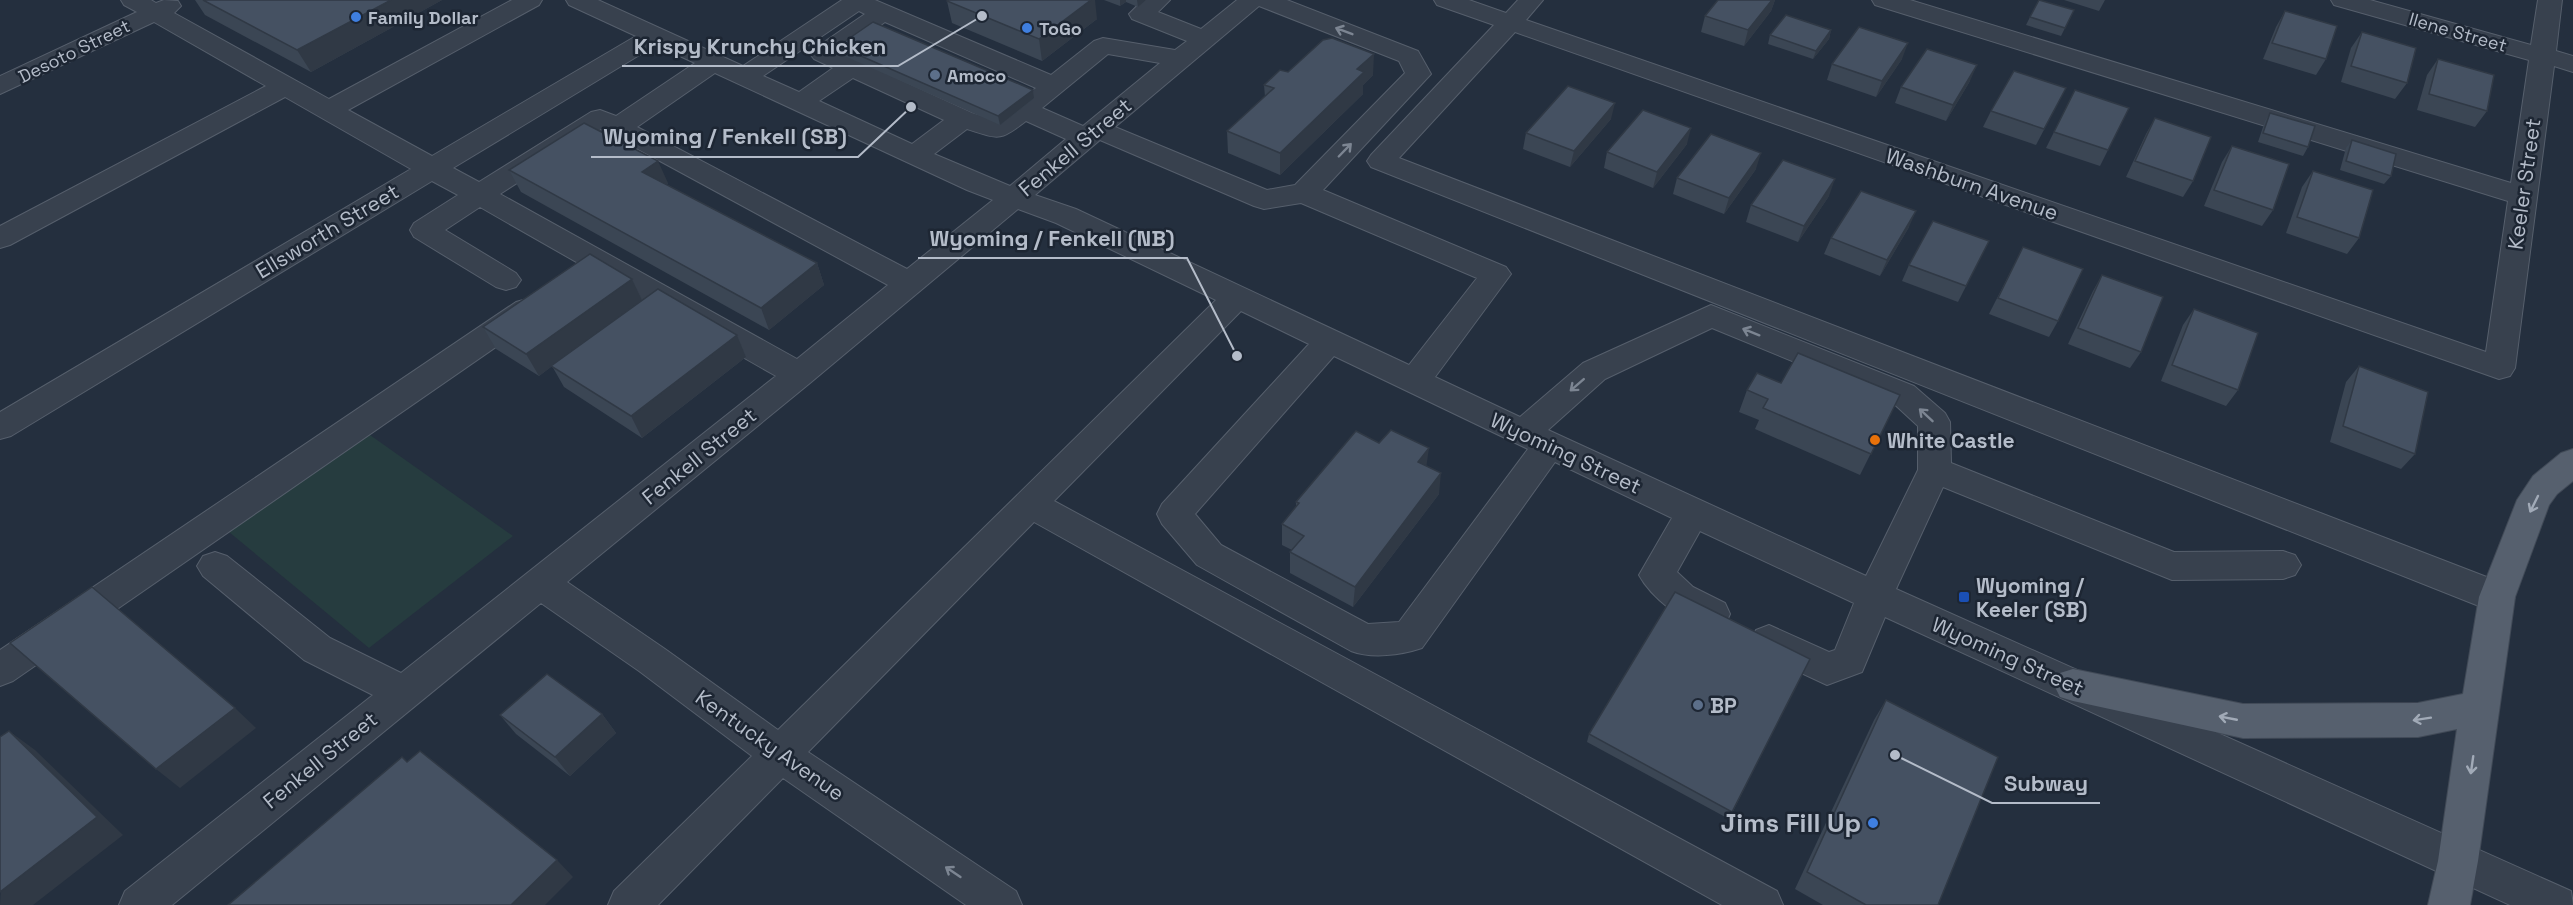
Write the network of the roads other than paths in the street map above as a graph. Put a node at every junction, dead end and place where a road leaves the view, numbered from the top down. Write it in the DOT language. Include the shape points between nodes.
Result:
graph roads {
  1 [pos="181,0"];
  2 [pos="530,0"];
  3 [pos="578,0"];
  4 [pos="858,0"];
  5 [pos="1158,0"];
  6 [pos="1446,0"];
  7 [pos="1884,0"];
  8 [pos="2343,0"];
  9 [pos="2550,0"];
  10 [pos="1249,1"];
  11 [pos="144,6"];
  12 [pos="1520,11"];
  13 [pos="884,12"];
  14 [pos="655,35"];
  15 [pos="1204,39"];
  16 [pos="2542,56"];
  17 [pos="1181,59"];
  18 [pos="714,63"];
  19 [pos="2573,64"];
  20 [pos="851,67"];
  21 [pos="744,77"];
  22 [pos="0,86"];
  23 [pos="286,86"];
  24 [pos="1054,86"];
  25 [pos="801,102"];
  26 [pos="328,110"];
  27 [pos="1024,110"];
  28 [pos="963,118"];
  29 [pos="618,127"];
  30 [pos="1091,133"];
  31 [pos="915,155"];
  32 [pos="432,169"];
  33 [pos="1304,192"];
  34 [pos="479,195"];
  35 [pos="2523,196"];
  36 [pos="1015,197"];
  37 [pos="0,238"];
  38 [pos="598,262"];
  39 [pos="506,280"];
  40 [pos="909,283"];
  41 [pos="1237,297"];
  42 [pos="1329,341"];
  43 [pos="2499,368"];
  44 [pos="799,375"];
  45 [pos="1414,381"];
  46 [pos="0,427"];
  47 [pos="1536,439"];
  48 [pos="2573,462"];
  49 [pos="1935,470"];
  50 [pos="1030,504"];
  51 [pos="1693,513"];
  52 [pos="2283,565"];
  53 [pos="216,566"];
  54 [pos="540,583"];
  55 [pos="1875,595"];
  56 [pos="2497,597"];
  57 [pos="0,670"];
  58 [pos="2073,685"];
  59 [pos="403,692"];
  60 [pos="2480,702"];
  61 [pos="780,754"];
  62 [pos="2458,861"];
  63 [pos="140,905"];
  64 [pos="629,905"];
  65 [pos="1001,905"];
  66 [pos="1762,905"];
  67 [pos="2449,905"];
  68 [pos="2556,905"];
  1 -- 11 [label="street, Desoto Street"];
  2 -- 26 [label="street"];
  3 -- 14 [label="street, Wyoming Street"];
  4 -- 13 [label="street"];
  4 -- 21 [label="street"];
  5 -- 15 [label="street" via="1141,14"];
  6 -- 12 [label="street, Washburn Avenue"];
  7 -- 35 [label="street"];
  8 -- 16 [label="street, Ilene Street"];
  9 -- 16 [label="street, Keeler Street"];
  10 -- 15 [label="street, Fenkell Street"];
  33 -- 10 [label="street, one-way" via="1418,74 1409,56"];
  11 -- 22 [label="street, Desoto Street"];
  11 -- 23 [label="street"];
  12 -- 43 [label="street, Washburn Avenue"];
  12 -- 56 [label="street" via="1381,162"];
  13 -- 20 [label="street" via="823,54"];
  13 -- 24 [label="street"];
  14 -- 18 [label="street, Wyoming Street"];
  14 -- 32 [label="street, Ellsworth Street"];
  15 -- 17 [label="street, Fenkell Street"];
  16 -- 19 [label="street, Ilene Street"];
  16 -- 35 [label="street, Keeler Street"];
  17 -- 24 [label="street" via="1103,46"];
  17 -- 30 [label="street, Fenkell Street"];
  18 -- 21 [label="street, Wyoming Street"];
  18 -- 29 [label="street"];
  20 -- 25 [label="street"];
  20 -- 28 [label="street"];
  21 -- 25 [label="street, Wyoming Street"];
  23 -- 26 [label="street"];
  23 -- 37 [label="street"];
  24 -- 27 [label="street"];
  25 -- 31 [label="street, Wyoming Street"];
  26 -- 32 [label="street"];
  27 -- 28 [label="street" via="998,130"];
  27 -- 30 [label="street"];
  28 -- 31 [label="street"];
  29 -- 34 [label="street" via="600,118"];
  29 -- 40 [label="street"];
  30 -- 33 [label="street" via="1264,200"];
  30 -- 36 [label="street, Fenkell Street"];
  31 -- 36 [label="street, Wyoming Street"];
  32 -- 34 [label="street"];
  32 -- 46 [label="street, Ellsworth Street"];
  33 -- 45 [label="street" via="1496,274"];
  34 -- 38 [label="street"];
  34 -- 39 [label="street" via="423,230"];
  35 -- 43 [label="street, Keeler Street"];
  36 -- 40 [label="street, Fenkell Street"];
  36 -- 41 [label="street, Wyoming Street" via="1066,216"];
  38 -- 44 [label="street"];
  38 -- 57 [label="street"];
  40 -- 44 [label="street, Fenkell Street"];
  41 -- 42 [label="street, Wyoming Street"];
  41 -- 50 [label="street"];
  42 -- 45 [label="street, Wyoming Street"];
  42 -- 47 [label="street" via="1174,514 1209,555 1364,640 1410,637"];
  44 -- 54 [label="street, Fenkell Street"];
  45 -- 47 [label="street, Wyoming Street"];
  49 -- 47 [label="street, one-way" via="1934,423 1903,394 1711,316 1594,370"];
  47 -- 51 [label="street, Wyoming Street"];
  48 -- 56 [label="main road, one-way" via="2534,500"];
  49 -- 52 [label="street" via="2172,566"];
  49 -- 55 [label="street"];
  50 -- 61 [label="street"];
  50 -- 66 [label="street"];
  51 -- 55 [label="street, Wyoming Street"];
  51 -- 55 [label="street" via="1658,575 1680,598 1827,669 1849,661"];
  53 -- 59 [label="street" via="317,649"];
  54 -- 59 [label="street, Fenkell Street"];
  54 -- 61 [label="street, Kentucky Avenue"];
  55 -- 58 [label="street, Wyoming Street"];
  56 -- 60 [label="main road"];
  60 -- 58 [label="main road, one-way" via="2418,720 2243,721"];
  58 -- 62 [label="street, Wyoming Street"];
  59 -- 63 [label="street, Fenkell Street"];
  60 -- 62 [label="main road, one-way"];
  61 -- 64 [label="street"];
  65 -- 61 [label="street, Kentucky Avenue, one-way"];
  62 -- 67 [label="main road"];
  62 -- 68 [label="street, Wyoming Street"];
}
